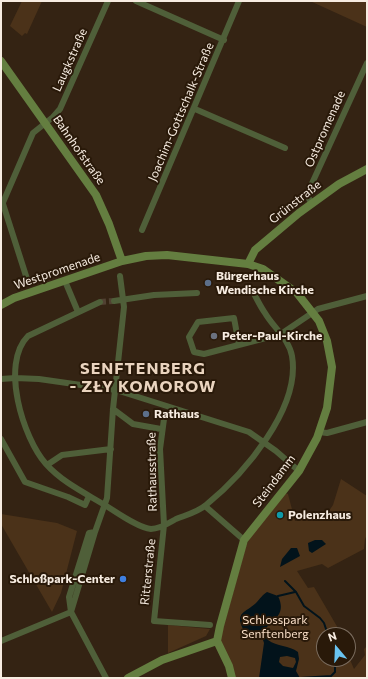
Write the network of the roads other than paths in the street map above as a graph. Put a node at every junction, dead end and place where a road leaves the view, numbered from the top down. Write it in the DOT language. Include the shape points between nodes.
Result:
graph roads {
  1 [pos="108,1"];
  2 [pos="136,1"];
  3 [pos="239,1"];
  4 [pos="224,40"];
  5 [pos="1,60"];
  6 [pos="367,62"];
  7 [pos="194,109"];
  8 [pos="45,123"];
  9 [pos="285,148"];
  10 [pos="367,169"];
  11 [pos="312,204"];
  12 [pos="2,206"];
  13 [pos="142,230"];
  14 [pos="122,261"];
  15 [pos="248,264"];
  16 [pos="120,276"];
  17 [pos="27,279"];
  18 [pos="64,281"];
  19 [pos="253,292"];
  20 [pos="197,293"];
  21 [pos="367,296"];
  22 [pos="121,300"];
  23 [pos="100,302"];
  24 [pos="1,305"];
  25 [pos="78,312"];
  26 [pos="314,312"];
  27 [pos="281,334"];
  28 [pos="239,345"];
  29 [pos="15,377"];
  30 [pos="1,379"];
  31 [pos="116,390"];
  32 [pos="113,409"];
  33 [pos="164,419"];
  34 [pos="367,422"];
  35 [pos="160,429"];
  36 [pos="319,432"];
  37 [pos="1,439"];
  38 [pos="263,442"];
  39 [pos="108,449"];
  40 [pos="47,465"];
  41 [pos="299,471"];
  42 [pos="89,496"];
  43 [pos="106,505"];
  44 [pos="205,506"];
  45 [pos="164,525"];
  46 [pos="244,540"];
  47 [pos="71,612"];
  48 [pos="210,625"];
  49 [pos="1,641"];
  50 [pos="217,641"];
  51 [pos="106,678"];
  52 [pos="128,678"];
  53 [pos="232,678"];
  1 -- 8 [label="street, Laugkstraße" via="60,109"];
  2 -- 4 [label="street"];
  3 -- 4 [label="street, Joachim-Gottschalk-Straße"];
  4 -- 7 [label="street, Joachim-Gottschalk-Straße"];
  5 -- 8 [label="main road, Bahnhofstraße"];
  6 -- 11 [label="street, Ostpromenade" via="309,190 308,197"];
  7 -- 9 [label="street"];
  7 -- 13 [label="street, Joachim-Gottschalk-Straße"];
  8 -- 12 [label="street, Laugkstraße" via="34,133"];
  8 -- 14 [label="main road, Bahnhofstraße" via="96,195"];
  10 -- 11 [label="main road, Grünstraße" via="339,184"];
  11 -- 15 [label="main road, Grünstraße" via="255,250"];
  12 -- 17 [label="street"];
  14 -- 15 [label="main road, Steindamm" via="167,255"];
  14 -- 18 [label="main road, Westpromenade"];
  15 -- 26 [label="main road, Steindamm" via="274,275 297,293"];
  16 -- 22 [label="street"];
  18 -- 24 [label="main road, Westpromenade"];
  18 -- 25 [label="street"];
  19 -- 27 [label="street, Ritterstraße" via="265,314"];
  20 -- 22 [label="street" via="154,294"];
  21 -- 26 [label="street"];
  22 -- 31 [label="street"];
  23 -- 25 [label="street"];
  25 -- 29 [label="street, Ritterstraße" via="28,336 21,343"];
  26 -- 27 [label="street"];
  26 -- 36 [label="main road, Steindamm" via="324,332 332,367 327,408"];
  27 -- 28 [label="street"];
  27 -- 38 [label="street, Ritterstraße" via="292,356 290,392 275,424"];
  28 -- 28 [label="street" via="234,318 198,322 189,337 194,352 204,354"];
  29 -- 30 [label="street"];
  29 -- 31 [label="street"];
  29 -- 40 [label="street, Ritterstraße" via="20,410 30,440"];
  31 -- 32 [label="street"];
  31 -- 38 [label="street" via="166,409 248,432"];
  32 -- 35 [label="street" via="133,424"];
  32 -- 39 [label="street"];
  33 -- 35 [label="street, Rathausstraße"];
  34 -- 36 [label="street" via="327,433"];
  35 -- 45 [label="street, Rathausstraße"];
  36 -- 41 [label="main road, Steindamm"];
  37 -- 42 [label="street" via="25,482 85,505"];
  38 -- 41 [label="street"];
  38 -- 44 [label="street, Ritterstraße" via="237,475"];
  39 -- 40 [label="street" via="62,455"];
  39 -- 43 [label="street" via="109,484"];
  40 -- 42 [label="street, Ritterstraße"];
  41 -- 46 [label="main road, Steindamm"];
  42 -- 43 [label="street, Ritterstraße"];
  43 -- 45 [label="street, Ritterstraße" via="144,527 151,529"];
  43 -- 47 [label="street" via="95,532 90,533 69,597"];
  44 -- 45 [label="street, Ritterstraße"];
  44 -- 46 [label="street"];
  45 -- 48 [label="street, Ritterstraße" via="154,620"];
  46 -- 50 [label="main road, Steindamm"];
  47 -- 49 [label="street"];
  47 -- 51 [label="street"];
  50 -- 52 [label="main road" via="162,660"];
  50 -- 53 [label="main road"];
}
